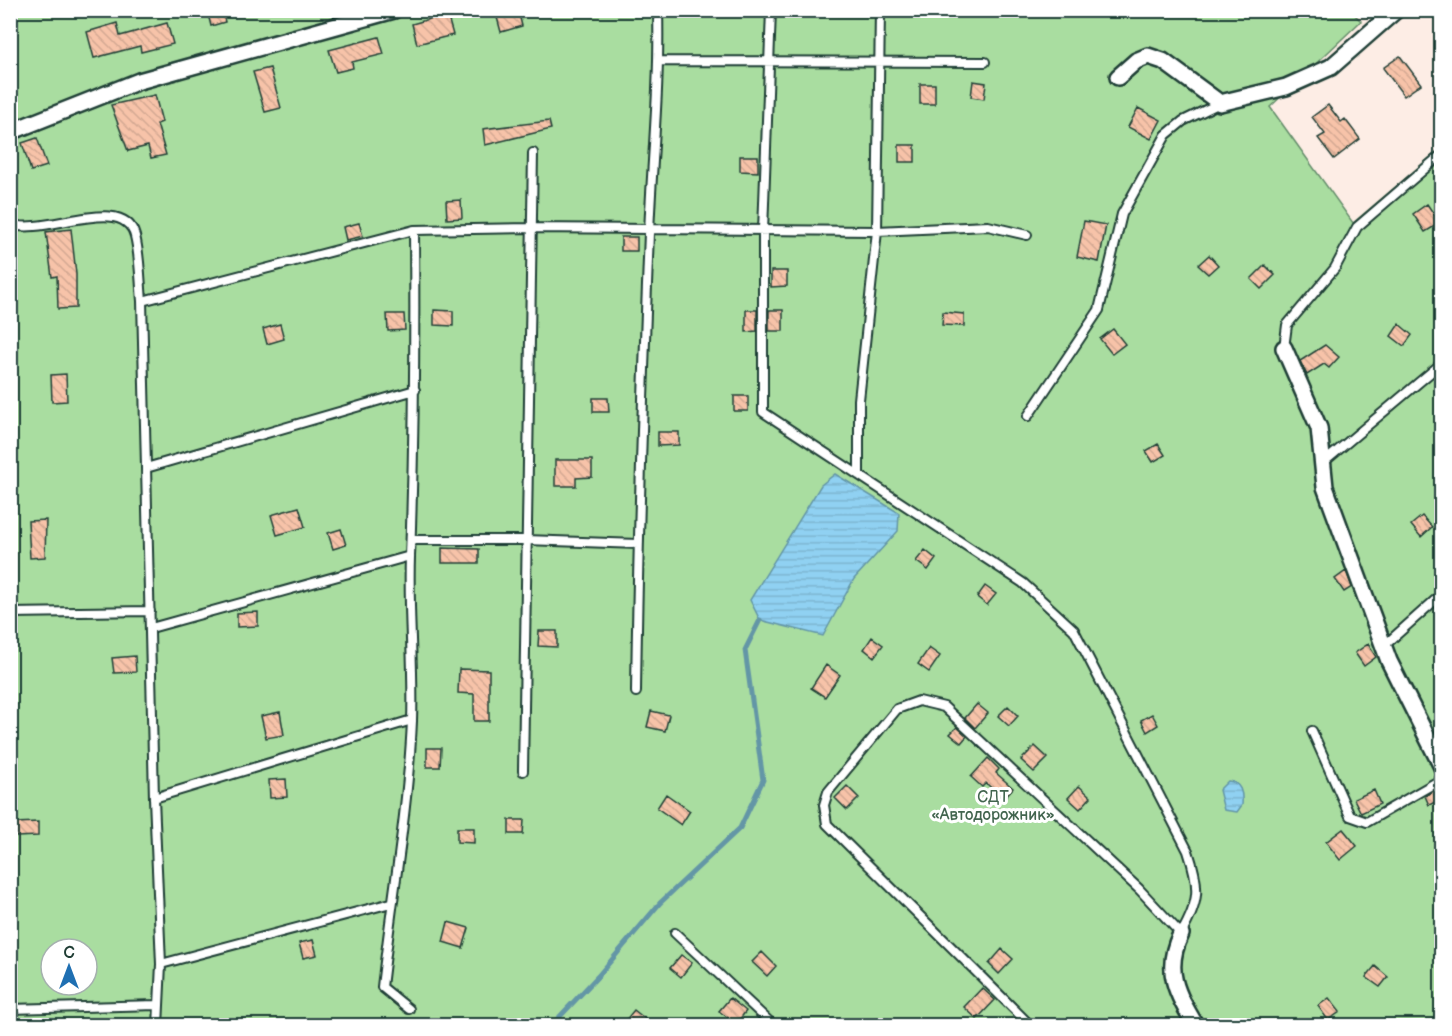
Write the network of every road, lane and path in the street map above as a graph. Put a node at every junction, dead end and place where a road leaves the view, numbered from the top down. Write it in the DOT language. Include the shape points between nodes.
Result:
graph roads {
  1 [pos="394,10"];
  2 [pos="658,10"];
  3 [pos="771,10"];
  4 [pos="880,10"];
  5 [pos="1396,10"];
  6 [pos="660,61"];
  7 [pos="878,61"];
  8 [pos="769,62"];
  9 [pos="985,62"];
  10 [pos="1118,77"];
  11 [pos="1220,103"];
  12 [pos="10,132"];
  13 [pos="533,153"];
  14 [pos="1442,154"];
  15 [pos="10,224"];
  16 [pos="531,228"];
  17 [pos="414,230"];
  18 [pos="650,230"];
  19 [pos="763,231"];
  20 [pos="877,231"];
  21 [pos="1026,235"];
  22 [pos="142,301"];
  23 [pos="1284,348"];
  24 [pos="1442,363"];
  25 [pos="415,390"];
  26 [pos="1028,416"];
  27 [pos="1324,462"];
  28 [pos="146,468"];
  29 [pos="858,475"];
  30 [pos="412,540"];
  31 [pos="526,540"];
  32 [pos="638,544"];
  33 [pos="410,556"];
  34 [pos="1442,594"];
  35 [pos="150,611"];
  36 [pos="10,613"];
  37 [pos="151,628"];
  38 [pos="1385,645"];
  39 [pos="636,692"];
  40 [pos="412,720"];
  41 [pos="1312,731"];
  42 [pos="1442,767"];
  43 [pos="523,771"];
  44 [pos="1442,779"];
  45 [pos="154,798"];
  46 [pos="392,903"];
  47 [pos="675,933"];
  48 [pos="1181,934"];
  49 [pos="161,964"];
  50 [pos="157,1005"];
  51 [pos="10,1009"];
  52 [pos="409,1009"];
  53 [pos="158,1026"];
  54 [pos="774,1026"];
  55 [pos="1031,1026"];
  56 [pos="1196,1026"];
  1 -- 12 [label="street" via="140,81"];
  2 -- 6 [label="lane"];
  3 -- 8 [label="lane"];
  4 -- 7 [label="lane"];
  5 -- 11 [label="street" via="1331,67 1286,87"];
  6 -- 8 [label="lane"];
  6 -- 18 [label="lane"];
  7 -- 8 [label="lane"];
  7 -- 9 [label="lane"];
  7 -- 20 [label="lane"];
  8 -- 19 [label="lane"];
  10 -- 11 [label="street" via="1148,56 1163,61"];
  11 -- 26 [label="lane" via="1183,121 1166,135 1122,214 1099,310"];
  13 -- 16 [label="lane"];
  14 -- 23 [label="lane" via="1357,227 1335,268 1287,325"];
  15 -- 22 [label="lane" via="35,228 102,215 124,220 135,235"];
  16 -- 17 [label="lane"];
  16 -- 18 [label="lane"];
  16 -- 31 [label="lane"];
  17 -- 22 [label="lane"];
  17 -- 25 [label="lane"];
  18 -- 19 [label="lane"];
  18 -- 32 [label="lane"];
  19 -- 20 [label="lane"];
  19 -- 29 [label="lane" via="763,412"];
  20 -- 21 [label="lane" via="988,226"];
  20 -- 29 [label="lane" via="858,400"];
  22 -- 28 [label="lane"];
  23 -- 27 [label="street" via="1319,428"];
  24 -- 27 [label="lane"];
  25 -- 28 [label="lane"];
  25 -- 30 [label="lane"];
  27 -- 38 [label="street" via="1325,487"];
  28 -- 35 [label="lane"];
  29 -- 48 [label="lane" via="1023,583 1074,630 1188,851 1197,879 1197,899"];
  30 -- 31 [label="lane"];
  30 -- 33 [label="lane"];
  31 -- 32 [label="lane"];
  31 -- 43 [label="lane"];
  32 -- 39 [label="lane"];
  33 -- 37 [label="lane"];
  33 -- 40 [label="lane"];
  34 -- 38 [label="lane"];
  35 -- 36 [label="lane"];
  35 -- 37 [label="lane"];
  37 -- 45 [label="lane"];
  38 -- 42 [label="street" via="1389,661"];
  40 -- 45 [label="lane"];
  40 -- 46 [label="lane" via="405,826"];
  41 -- 44 [label="lane" via="1350,816 1356,820 1367,822"];
  45 -- 49 [label="lane"];
  46 -- 49 [label="lane"];
  46 -- 52 [label="lane" via="382,987"];
  47 -- 54 [label="lane"];
  48 -- 55 [label="lane" via="1139,889 944,707 919,701 897,709 828,792 827,824"];
  48 -- 56 [label="street" via="1173,950 1174,982"];
  49 -- 50 [label="lane"];
  50 -- 51 [label="lane"];
  50 -- 53 [label="lane"];
}
